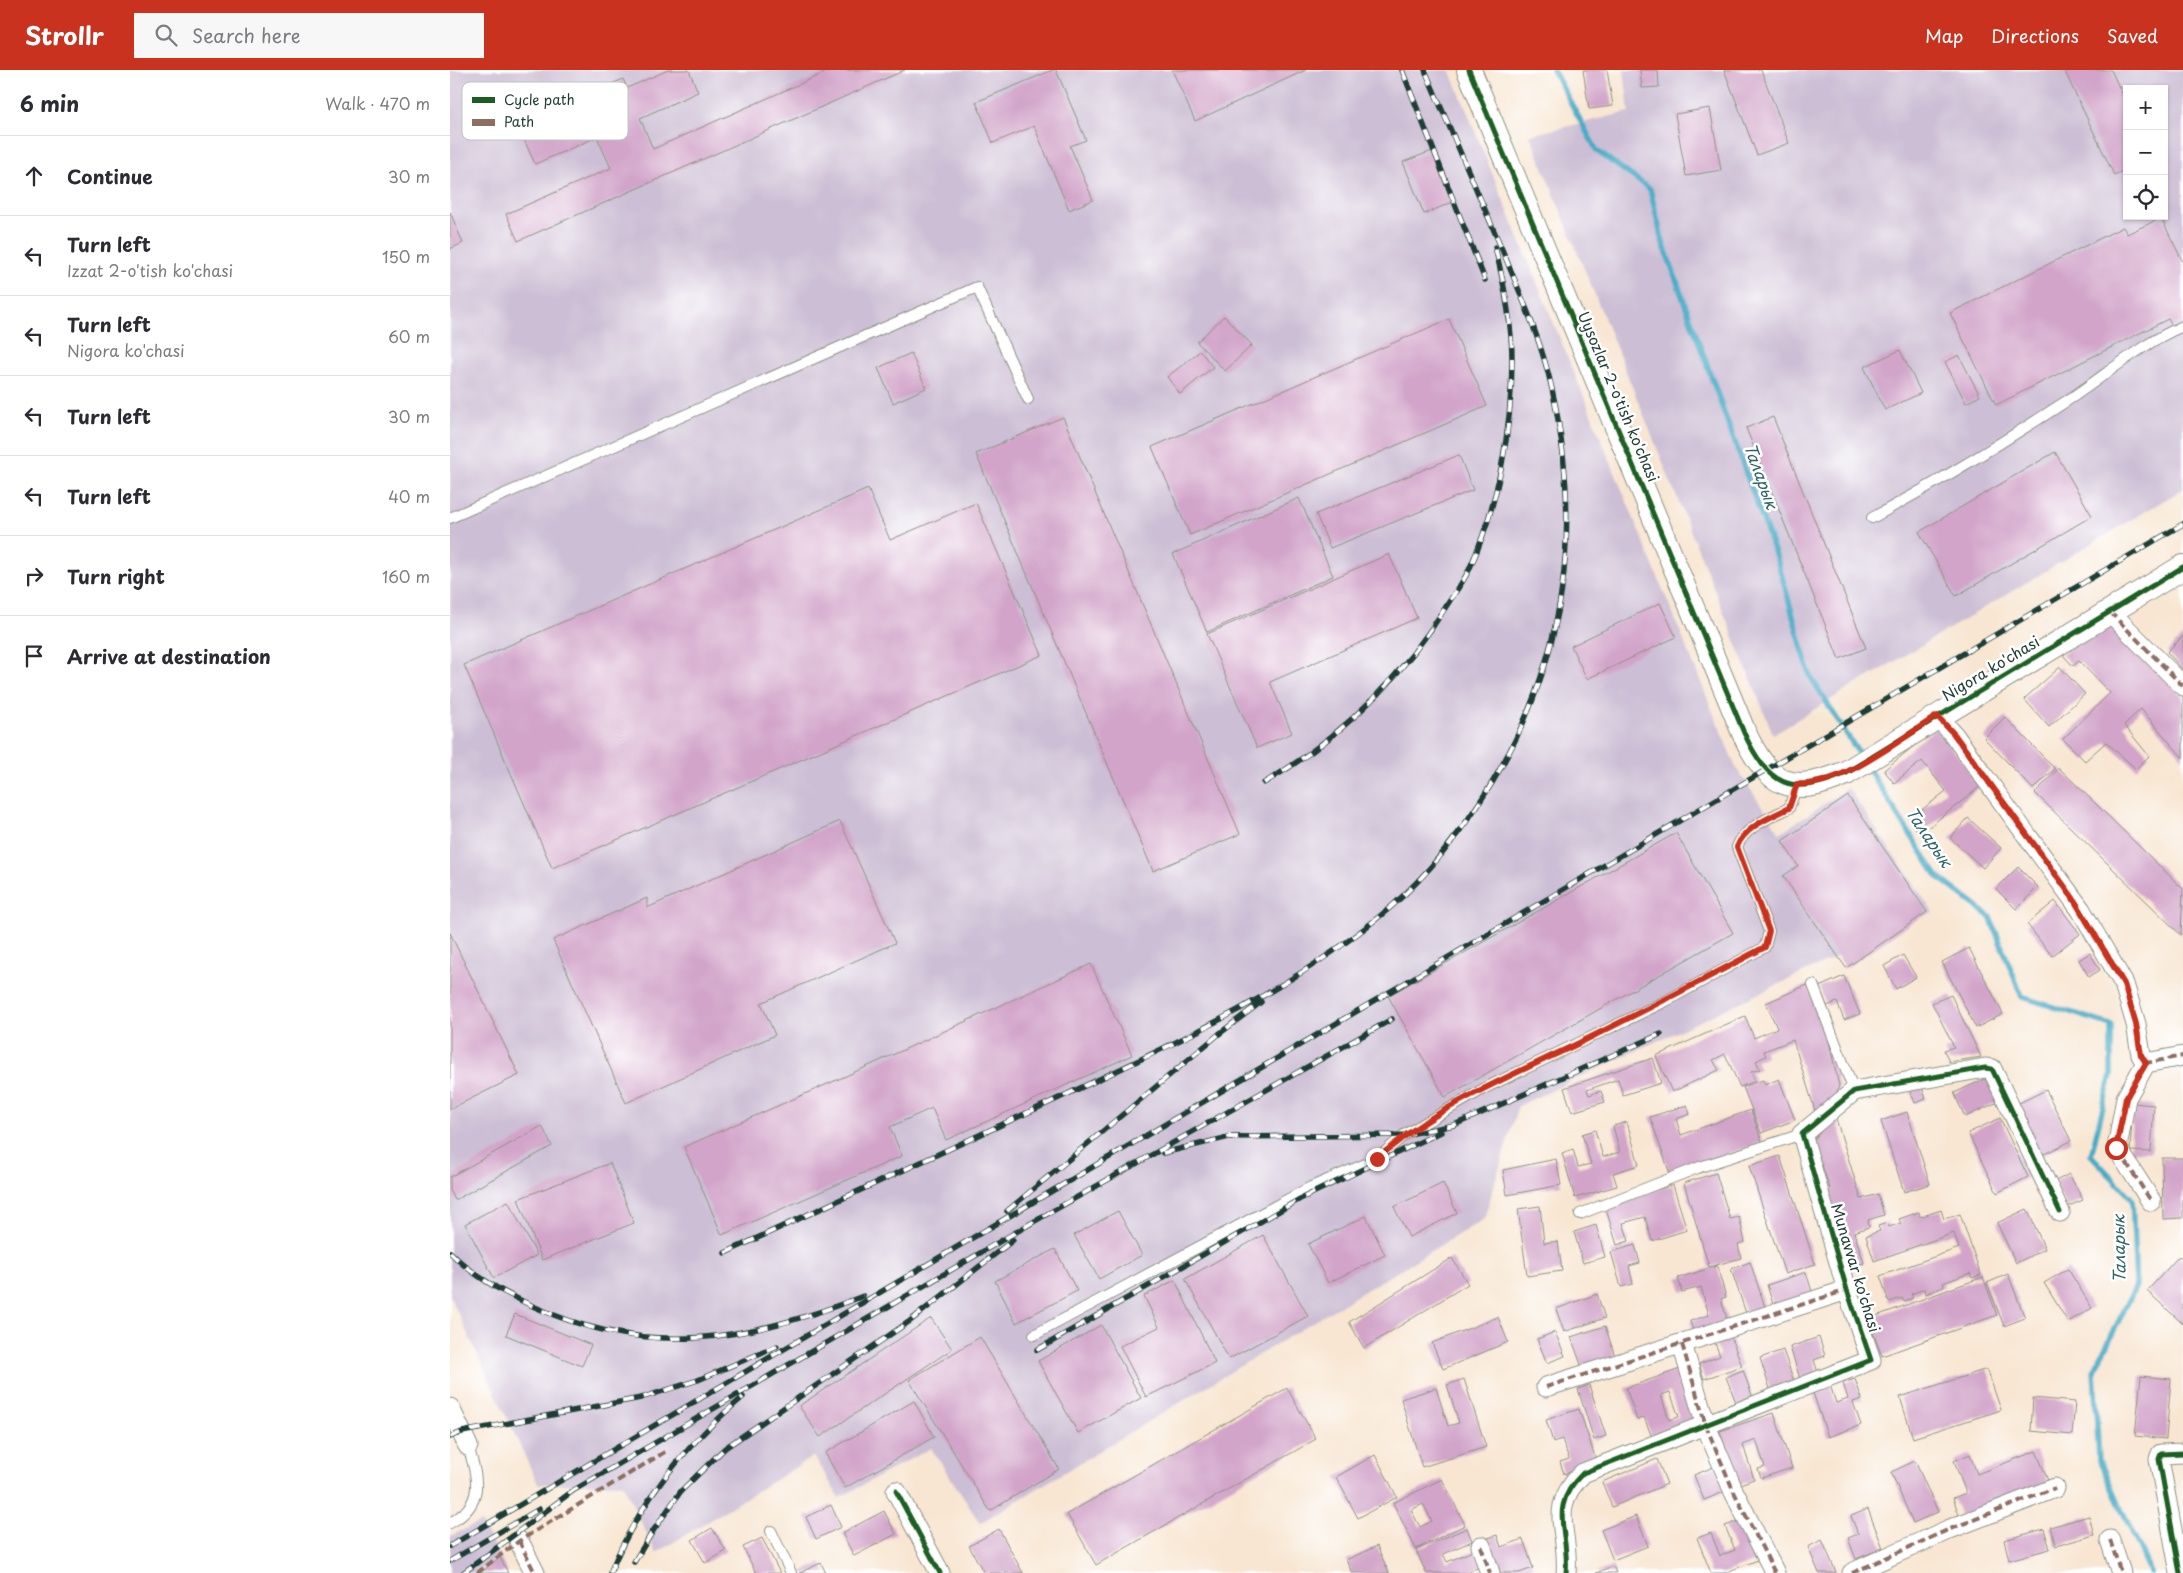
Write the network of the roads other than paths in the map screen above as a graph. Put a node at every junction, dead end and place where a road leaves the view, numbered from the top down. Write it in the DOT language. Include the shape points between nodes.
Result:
graph roads {
  1 [pos="1469,70"];
  2 [pos="2183,326"];
  3 [pos="1028,399"];
  4 [pos="450,518"];
  5 [pos="1872,518"];
  6 [pos="2183,567"];
  7 [pos="2110,612"];
  8 [pos="2183,686"];
  9 [pos="1937,716"];
  10 [pos="1744,733"];
  11 [pos="1797,784"];
  12 [pos="1813,984"];
  13 [pos="2183,1056"];
  14 [pos="2146,1063"];
  15 [pos="1854,1091"];
  16 [pos="1802,1134"];
  17 [pos="2151,1201"];
  18 [pos="2060,1212"];
  19 [pos="1580,1214"];
  20 [pos="1848,1290"];
  21 [pos="1034,1335"];
  22 [pos="1682,1344"];
  23 [pos="1546,1387"];
  24 [pos="450,1408"];
  25 [pos="1706,1426"];
  26 [pos="468,1446"];
  27 [pos="2183,1453"];
  28 [pos="2056,1488"];
  29 [pos="896,1492"];
  30 [pos="450,1523"];
  31 [pos="771,1531"];
  32 [pos="2110,1540"];
  33 [pos="519,1541"];
  34 [pos="1481,1546"];
  35 [pos="534,1572"];
  36 [pos="791,1573"];
  37 [pos="940,1573"];
  38 [pos="1490,1573"];
  39 [pos="1566,1573"];
  40 [pos="1775,1573"];
  41 [pos="1852,1573"];
  42 [pos="2121,1573"];
  43 [pos="2180,1573"];
  1 -- 10 [label="street, Uysozlar 2-o'tish ko'chasi"];
  2 -- 5 [label="lane" via="2161,336 2066,402 1943,479"];
  3 -- 4 [label="lane" via="977,287"];
  6 -- 7 [label="street, Nigora ko'chasi"];
  7 -- 8 [label="street"];
  7 -- 9 [label="street, Nigora ko'chasi"];
  9 -- 11 [label="street, Nigora ko'chasi" via="1846,773 1816,784"];
  9 -- 14 [label="street" via="1954,734 2080,910 2124,984 2141,1055"];
  10 -- 11 [label="street, Nigora ko'chasi" via="1766,770 1782,782"];
  11 -- 21 [label="lane" via="1789,808 1744,835 1737,847 1769,931 1765,947 1664,1002 1485,1088 1404,1135 1377,1159 1311,1187"];
  12 -- 15 [label="lane"];
  13 -- 14 [label="street"];
  14 -- 17 [label="street" via="2126,1098 2116,1148"];
  15 -- 16 [label="street"];
  15 -- 18 [label="street" via="1992,1069"];
  16 -- 19 [label="lane" via="1700,1167"];
  16 -- 20 [label="street, Munavvar ko'chasi"];
  20 -- 22 [label="street, Munavvar ko'chasi"];
  20 -- 25 [label="street, Munavvar ko'chasi" via="1871,1360"];
  22 -- 23 [label="street, Munavvar ko'chasi"];
  22 -- 25 [label="street"];
  24 -- 26 [label="street"];
  25 -- 39 [label="street, Munavvar ko'chasi" via="1583,1473 1575,1481 1562,1504"];
  25 -- 40 [label="street" via="1734,1492"];
  26 -- 30 [label="lane" via="474,1466 474,1500 466,1514"];
  27 -- 43 [label="street" via="2161,1454 2159,1459"];
  28 -- 41 [label="street" via="1950,1529"];
  29 -- 37 [label="street"];
  31 -- 36 [label="lane"];
  32 -- 42 [label="street"];
  33 -- 35 [label="street"];
  34 -- 38 [label="street"];
}
